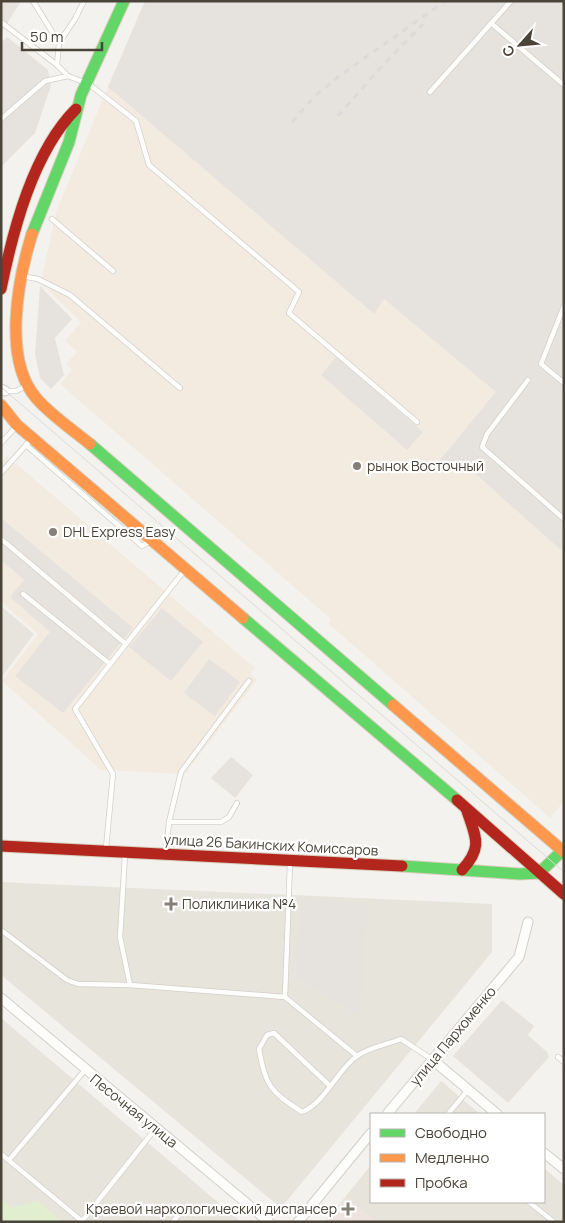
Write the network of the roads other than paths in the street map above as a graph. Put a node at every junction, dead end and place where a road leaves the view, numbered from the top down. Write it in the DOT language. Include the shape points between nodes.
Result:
graph roads {
  1 [pos="33,1"];
  2 [pos="84,1"];
  3 [pos="124,1"];
  4 [pos="511,1"];
  5 [pos="1,22"];
  6 [pos="492,24"];
  7 [pos="59,43"];
  8 [pos="56,65"];
  9 [pos="68,76"];
  10 [pos="87,83"];
  11 [pos="564,85"];
  12 [pos="430,92"];
  13 [pos="76,109"];
  14 [pos="1,119"];
  15 [pos="52,219"];
  16 [pos="114,271"];
  17 [pos="22,276"];
  18 [pos="1,289"];
  19 [pos="564,306"];
  20 [pos="528,380"];
  21 [pos="564,383"];
  22 [pos="27,386"];
  23 [pos="180,388"];
  24 [pos="3,390"];
  25 [pos="1,405"];
  26 [pos="417,422"];
  27 [pos="17,425"];
  28 [pos="1,434"];
  29 [pos="6,438"];
  30 [pos="29,441"];
  31 [pos="1,443"];
  32 [pos="1,473"];
  33 [pos="564,519"];
  34 [pos="1,539"];
  35 [pos="186,569"];
  36 [pos="23,594"];
  37 [pos="126,644"];
  38 [pos="110,664"];
  39 [pos="249,681"];
  40 [pos="237,803"];
  41 [pos="466,808"];
  42 [pos="169,822"];
  43 [pos="1,846"];
  44 [pos="563,851"];
  45 [pos="105,852"];
  46 [pos="125,853"];
  47 [pos="166,855"];
  48 [pos="290,860"];
  49 [pos="462,870"];
  50 [pos="539,873"];
  51 [pos="564,894"];
  52 [pos="528,922"];
  53 [pos="1,930"];
  54 [pos="130,985"];
  55 [pos="285,997"];
  56 [pos="1,998"];
  57 [pos="357,1056"];
  58 [pos="558,1057"];
  59 [pos="432,1060"];
  60 [pos="564,1062"];
  61 [pos="85,1070"];
  62 [pos="330,1086"];
  63 [pos="468,1090"];
  64 [pos="388,1113"];
  65 [pos="449,1113"];
  66 [pos="496,1113"];
  67 [pos="156,1128"];
  68 [pos="370,1134"];
  69 [pos="1,1154"];
  70 [pos="545,1154"];
  71 [pos="9,1160"];
  72 [pos="564,1169"];
  73 [pos="530,1203"];
  74 [pos="184,1208"];
  75 [pos="83,1221"];
  76 [pos="173,1222"];
  77 [pos="269,1222"];
  78 [pos="298,1222"];
  79 [pos="554,1222"];
  1 -- 7 [label="lane"];
  2 -- 7 [label="lane"];
  3 -- 10 [label="main road"];
  4 -- 6 [label="lane"];
  5 -- 8 [label="lane"];
  6 -- 11 [label="lane"];
  6 -- 12 [label="lane"];
  7 -- 8 [label="lane"];
  8 -- 9 [label="lane"];
  9 -- 10 [label="lane"];
  9 -- 14 [label="lane" via="45,82"];
  10 -- 13 [label="main road"];
  10 -- 26 [label="lane" via="136,121 149,165 299,292 289,313"];
  13 -- 17 [label="main road" via="72,131 37,220"];
  13 -- 18 [label="main road" via="65,117 55,132 32,185 15,229"];
  15 -- 16 [label="lane"];
  17 -- 22 [label="main road" via="17,325 18,357"];
  17 -- 23 [label="lane" via="38,279 70,295"];
  19 -- 21 [label="lane" via="541,364"];
  20 -- 33 [label="lane" via="487,434 482,447"];
  22 -- 24 [label="lane" via="16,391"];
  22 -- 44 [label="main road" via="44,405"];
  25 -- 27 [label="main road"];
  27 -- 29 [label="lane"];
  27 -- 30 [label="main road"];
  28 -- 29 [label="lane"];
  29 -- 31 [label="lane"];
  30 -- 32 [label="lane"];
  30 -- 35 [label="main road"];
  34 -- 37 [label="lane"];
  35 -- 37 [label="lane"];
  35 -- 41 [label="main road"];
  36 -- 38 [label="lane"];
  37 -- 38 [label="lane"];
  38 -- 45 [label="lane" via="75,709 114,774"];
  39 -- 42 [label="lane" via="181,772"];
  40 -- 42 [label="lane" via="229,817 221,822"];
  41 -- 49 [label="main road" via="476,847 475,856"];
  41 -- 50 [label="main road"];
  42 -- 47 [label="lane"];
  43 -- 45 [label="main road, улица 26 Бакинских Комиссаров"];
  44 -- 50 [label="main road"];
  45 -- 46 [label="main road, улица 26 Бакинских Комиссаров"];
  46 -- 47 [label="main road, улица 26 Бакинских Комиссаров"];
  46 -- 54 [label="lane" via="120,937"];
  47 -- 48 [label="main road, улица 26 Бакинских Комиссаров"];
  48 -- 49 [label="main road, улица 26 Бакинских Комиссаров"];
  48 -- 55 [label="lane"];
  49 -- 50 [label="main road, улица 26 Бакинских Комиссаров"];
  50 -- 51 [label="main road"];
  52 -- 59 [label="street, улица Пархоменко" via="519,957"];
  53 -- 54 [label="lane" via="67,980 78,984"];
  54 -- 55 [label="lane"];
  55 -- 57 [label="lane"];
  56 -- 61 [label="street, Песочная улица"];
  57 -- 59 [label="lane" via="401,1039"];
  57 -- 62 [label="lane"];
  58 -- 60 [label="lane"];
  59 -- 63 [label="street"];
  59 -- 64 [label="street, улица Пархоменко"];
  61 -- 67 [label="street, Песочная улица"];
  61 -- 71 [label="lane"];
  62 -- 62 [label="lane" via="309,1109 302,1112 278,1096 269,1086 259,1049 267,1035 274,1033"];
  63 -- 65 [label="lane"];
  63 -- 66 [label="street"];
  67 -- 75 [label="lane"];
  67 -- 77 [label="street, Песочная улица"];
  68 -- 78 [label="street"];
  69 -- 71 [label="lane"];
  70 -- 72 [label="street"];
  71 -- 75 [label="lane"];
  73 -- 79 [label="lane"];
  74 -- 76 [label="lane"];
}
